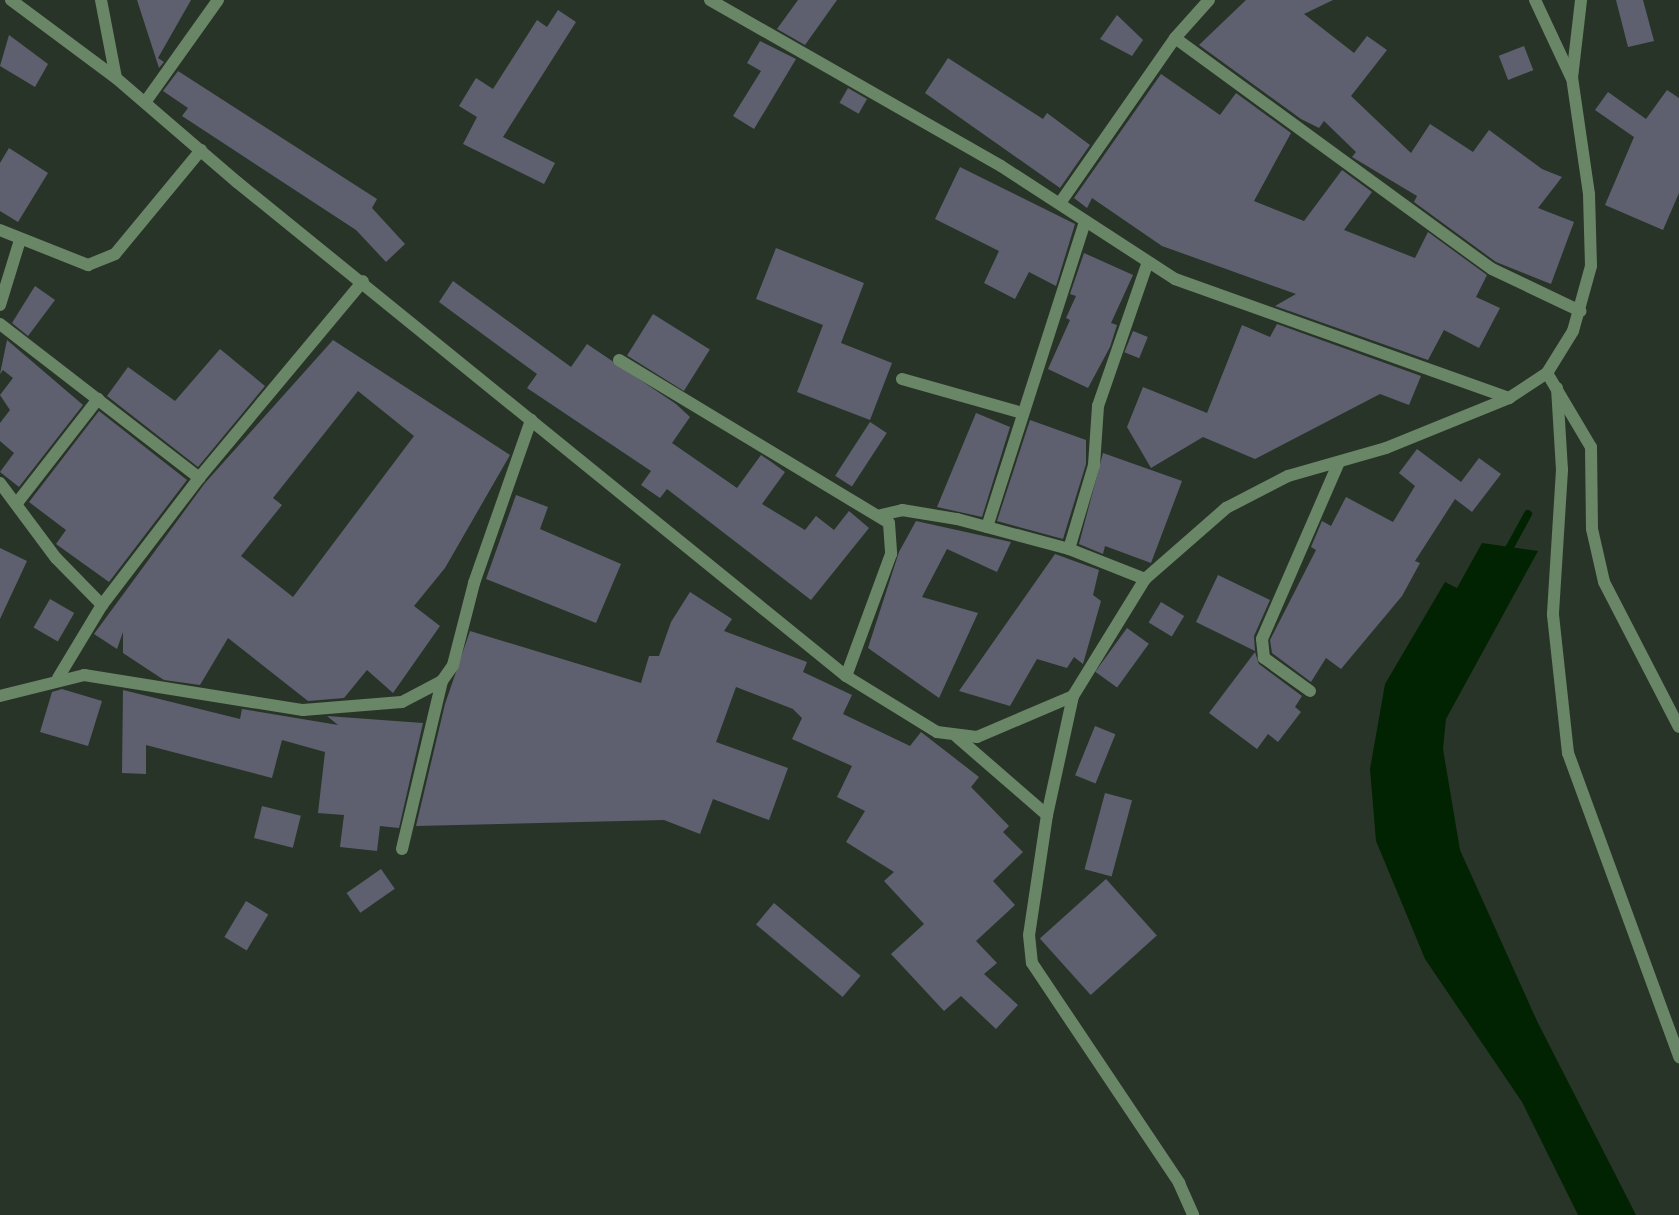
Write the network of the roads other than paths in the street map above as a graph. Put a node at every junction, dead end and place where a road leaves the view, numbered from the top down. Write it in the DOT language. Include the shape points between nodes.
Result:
graph roads {
  1 [pos="11,0"];
  2 [pos="101,0"];
  3 [pos="218,0"];
  4 [pos="710,0"];
  5 [pos="1209,0"];
  6 [pos="1535,0"];
  7 [pos="1581,0"];
  8 [pos="1175,38"];
  9 [pos="116,78"];
  10 [pos="1572,78"];
  11 [pos="146,101"];
  12 [pos="201,150"];
  13 [pos="1060,203"];
  14 [pos="1086,221"];
  15 [pos="0,230"];
  16 [pos="20,240"];
  17 [pos="1148,262"];
  18 [pos="363,281"];
  19 [pos="0,305"];
  20 [pos="1580,311"];
  21 [pos="0,324"];
  22 [pos="619,360"];
  23 [pos="1547,373"];
  24 [pos="902,380"];
  25 [pos="1557,387"];
  26 [pos="1509,398"];
  27 [pos="98,399"];
  28 [pos="1022,413"];
  29 [pos="531,420"];
  30 [pos="1339,462"];
  31 [pos="199,478"];
  32 [pos="0,483"];
  33 [pos="17,503"];
  34 [pos="881,515"];
  35 [pos="987,527"];
  36 [pos="1069,549"];
  37 [pos="1145,579"];
  38 [pos="102,605"];
  39 [pos="846,676"];
  40 [pos="58,678"];
  41 [pos="442,681"];
  42 [pos="1310,691"];
  43 [pos="0,696"];
  44 [pos="1073,696"];
  45 [pos="1679,727"];
  46 [pos="957,737"];
  47 [pos="1047,815"];
  48 [pos="402,849"];
  49 [pos="1679,1057"];
  50 [pos="1193,1215"];
  1 -- 9 [label="street"];
  2 -- 9 [label="street"];
  3 -- 11 [label="street"];
  4 -- 13 [label="street"];
  5 -- 8 [label="street"];
  6 -- 10 [label="street"];
  7 -- 10 [label="street"];
  8 -- 13 [label="street"];
  8 -- 20 [label="street" via="1492,269"];
  9 -- 11 [label="street"];
  10 -- 20 [label="street" via="1593,234"];
  11 -- 12 [label="street"];
  12 -- 16 [label="street" via="115,254 88,265"];
  12 -- 18 [label="street"];
  13 -- 14 [label="street"];
  14 -- 17 [label="street"];
  14 -- 28 [label="street"];
  15 -- 16 [label="street"];
  16 -- 19 [label="street"];
  17 -- 26 [label="street" via="1211,294"];
  17 -- 36 [label="street" via="1098,406 1094,465"];
  18 -- 29 [label="street"];
  18 -- 31 [label="street"];
  20 -- 23 [label="street"];
  21 -- 27 [label="street"];
  22 -- 34 [label="street"];
  23 -- 25 [label="street"];
  23 -- 26 [label="street"];
  24 -- 28 [label="street"];
  25 -- 45 [label="street" via="1591,447 1592,529 1604,582"];
  25 -- 49 [label="street" via="1562,470 1553,615 1568,753"];
  26 -- 30 [label="street"];
  27 -- 31 [label="street"];
  27 -- 33 [label="street"];
  28 -- 35 [label="street"];
  29 -- 39 [label="street"];
  29 -- 41 [label="street" via="474,583 453,665"];
  30 -- 37 [label="street" via="1254,491 1197,529"];
  30 -- 42 [label="street" via="1262,639 1264,658"];
  31 -- 38 [label="street"];
  32 -- 33 [label="street"];
  33 -- 38 [label="street" via="56,558"];
  34 -- 35 [label="street" via="902,510"];
  34 -- 39 [label="street" via="893,533 891,554"];
  35 -- 36 [label="street"];
  36 -- 37 [label="street"];
  37 -- 44 [label="street"];
  38 -- 40 [label="street"];
  39 -- 46 [label="street" via="918,722"];
  40 -- 41 [label="street" via="84,675 303,710 402,702"];
  40 -- 43 [label="street"];
  41 -- 48 [label="street"];
  44 -- 46 [label="street" via="995,732"];
  44 -- 47 [label="street"];
  46 -- 47 [label="street"];
  47 -- 50 [label="street" via="1029,935 1032,963 1179,1183"];
}
